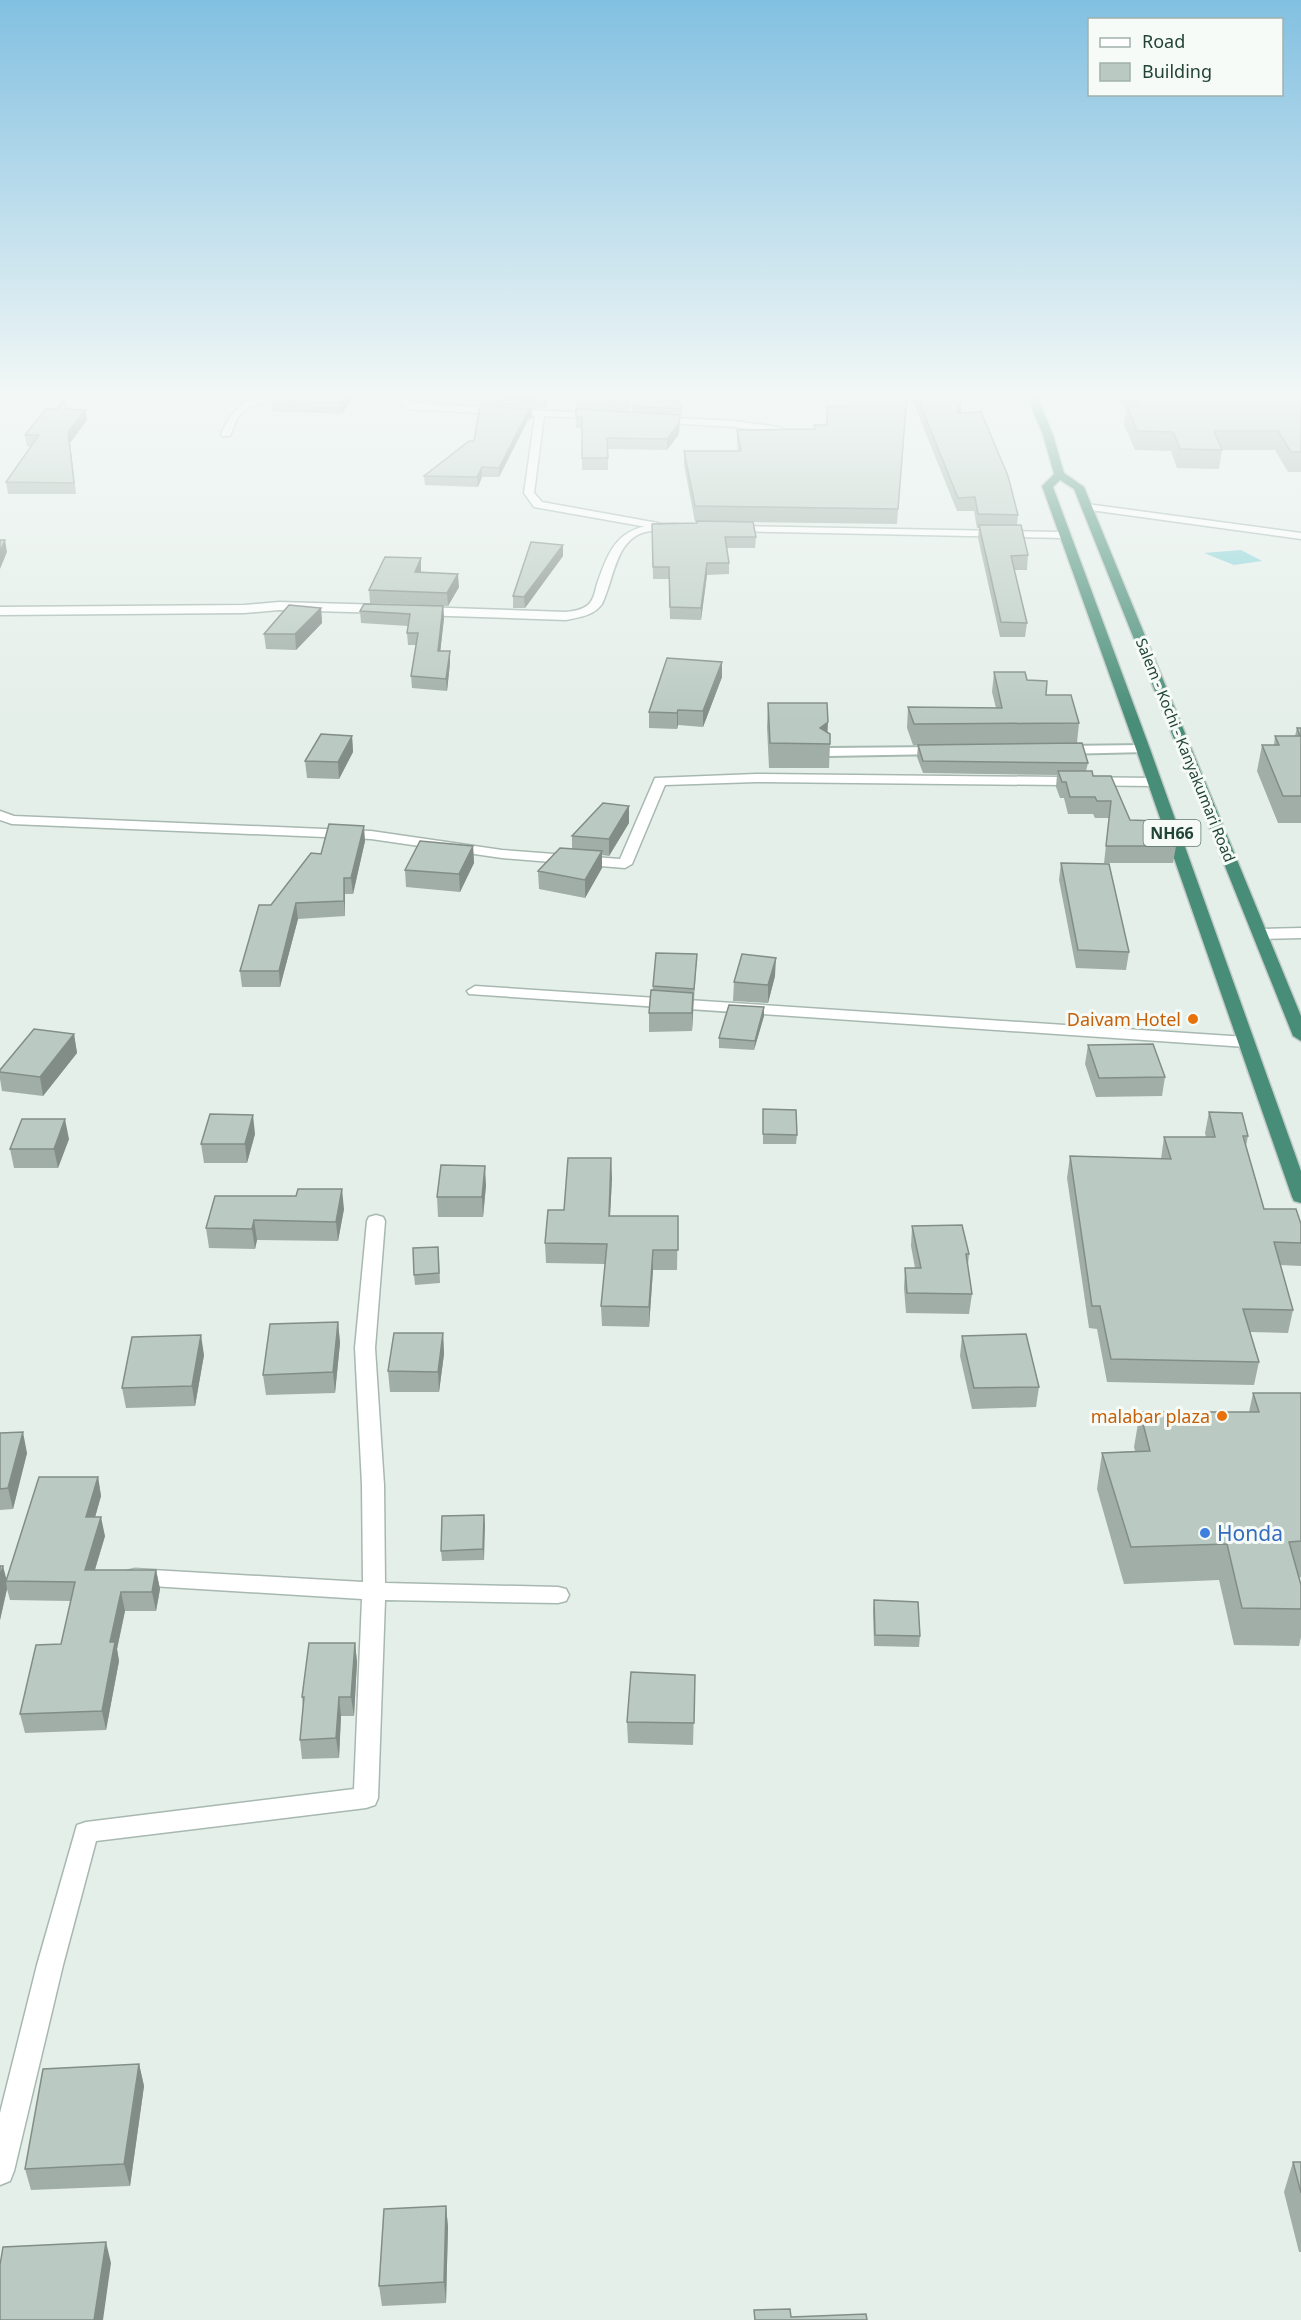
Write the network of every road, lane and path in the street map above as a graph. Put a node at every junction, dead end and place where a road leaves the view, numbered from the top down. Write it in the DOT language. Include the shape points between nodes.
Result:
graph roads {
  1 [pos="535,502"];
  2 [pos="1052,502"];
  3 [pos="1085,502"];
  4 [pos="1087,507"];
  5 [pos="637,526"];
  6 [pos="690,527"];
  7 [pos="722,528"];
  8 [pos="1063,535"];
  9 [pos="1301,536"];
  10 [pos="0,611"];
  11 [pos="1143,749"];
  12 [pos="1049,750"];
  13 [pos="956,751"];
  14 [pos="827,752"];
  15 [pos="1154,782"];
  16 [pos="0,815"];
  17 [pos="1301,933"];
  18 [pos="1262,934"];
  19 [pos="475,991"];
  20 [pos="1301,1035"];
  21 [pos="1246,1042"];
  22 [pos="1301,1197"];
  23 [pos="376,1221"];
  24 [pos="111,1576"];
  25 [pos="374,1591"];
  26 [pos="558,1595"];
  27 [pos="0,2171"];
  1 -- 5 [label="street"];
  2 -- 8 [label="highway, NH66"];
  3 -- 4 [label="highway, Salem - Kochi - Kanyakumari Road / NH66"];
  4 -- 9 [label="street"];
  4 -- 18 [label="highway, Salem - Kochi - Kanyakumari Road / NH66"];
  5 -- 6 [label="street"];
  5 -- 10 [label="street" via="619,542 596,604 585,612 566,616 279,606"];
  7 -- 8 [label="street"];
  8 -- 11 [label="highway, NH66"];
  11 -- 12 [label="lane"];
  11 -- 15 [label="highway, NH66"];
  13 -- 14 [label="lane"];
  15 -- 16 [label="street" via="756,778 660,781 625,864 502,854 371,835 12,820"];
  15 -- 21 [label="highway, NH66"];
  17 -- 18 [label="street"];
  18 -- 20 [label="highway, Salem - Kochi - Kanyakumari Road / NH66"];
  19 -- 21 [label="street"];
  21 -- 22 [label="highway, NH66"];
  23 -- 25 [label="street" via="365,1348"];
  24 -- 25 [label="street"];
  25 -- 26 [label="street"];
  25 -- 27 [label="street" via="366,1798 86,1832"];
}
